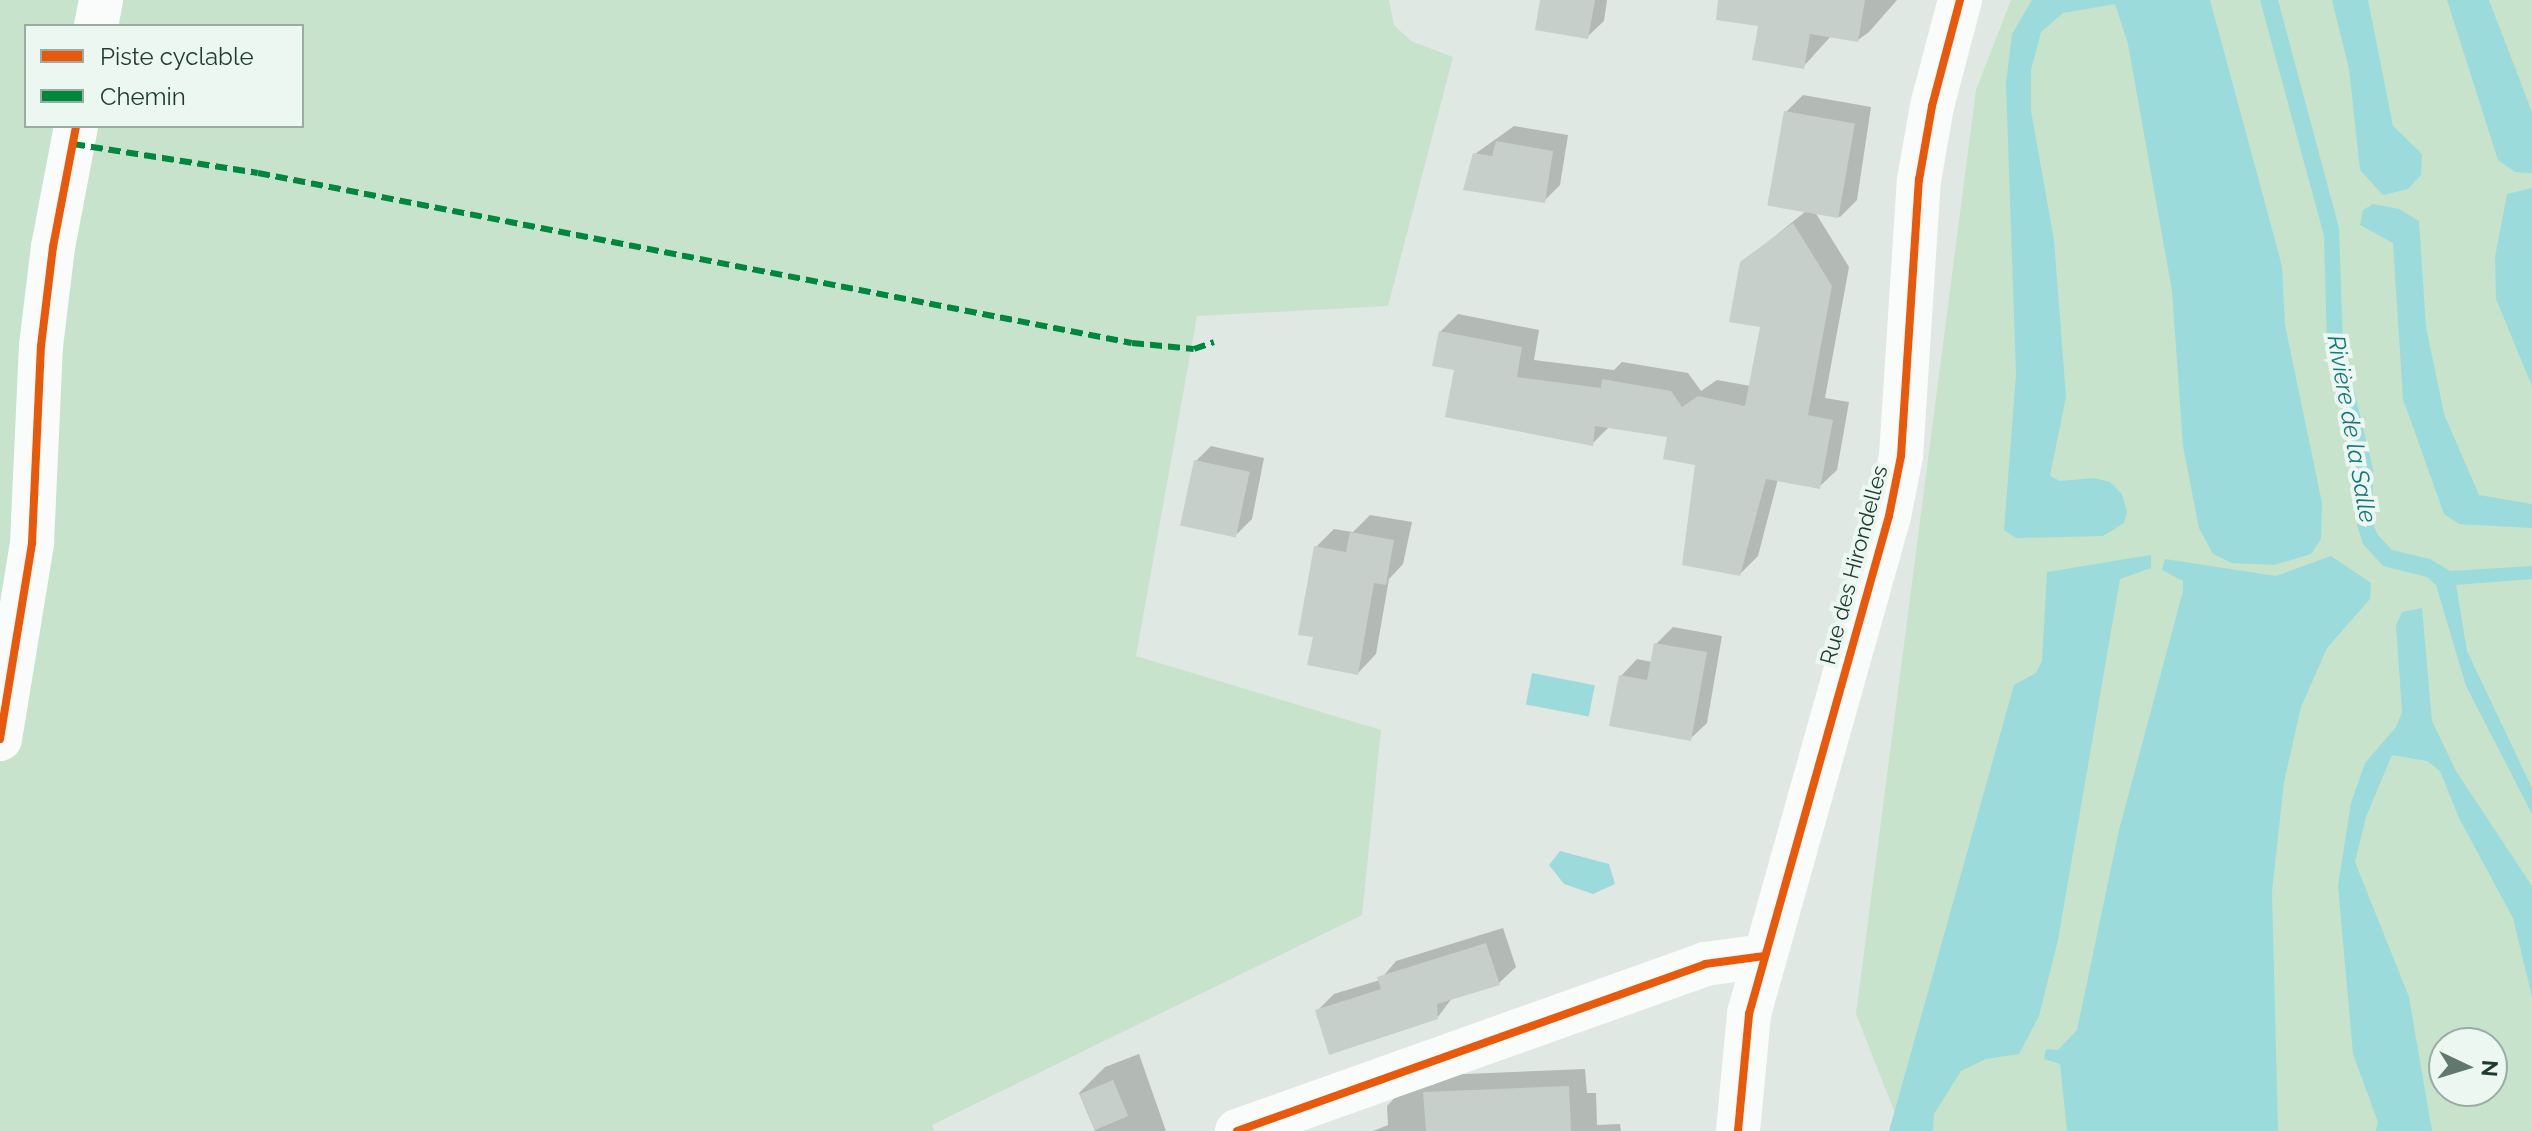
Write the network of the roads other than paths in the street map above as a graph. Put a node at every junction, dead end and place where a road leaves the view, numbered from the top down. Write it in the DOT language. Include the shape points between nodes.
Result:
graph roads {
  1 [pos="101,0"];
  2 [pos="1960,0"];
  3 [pos="96,24"];
  4 [pos="76,128"];
  5 [pos="0,739"];
  6 [pos="1764,956"];
  7 [pos="1237,1131"];
  8 [pos="1738,1131"];
  1 -- 3 [label="street"];
  2 -- 6 [label="street, Rue des Hirondelles" via="1919,180 1901,456 1889,516"];
  4 -- 5 [label="street" via="51,261 41,346 32,543"];
  6 -- 7 [label="street" via="1705,964"];
  6 -- 8 [label="street, Rue des Hirondelles" via="1749,1014"];
}
